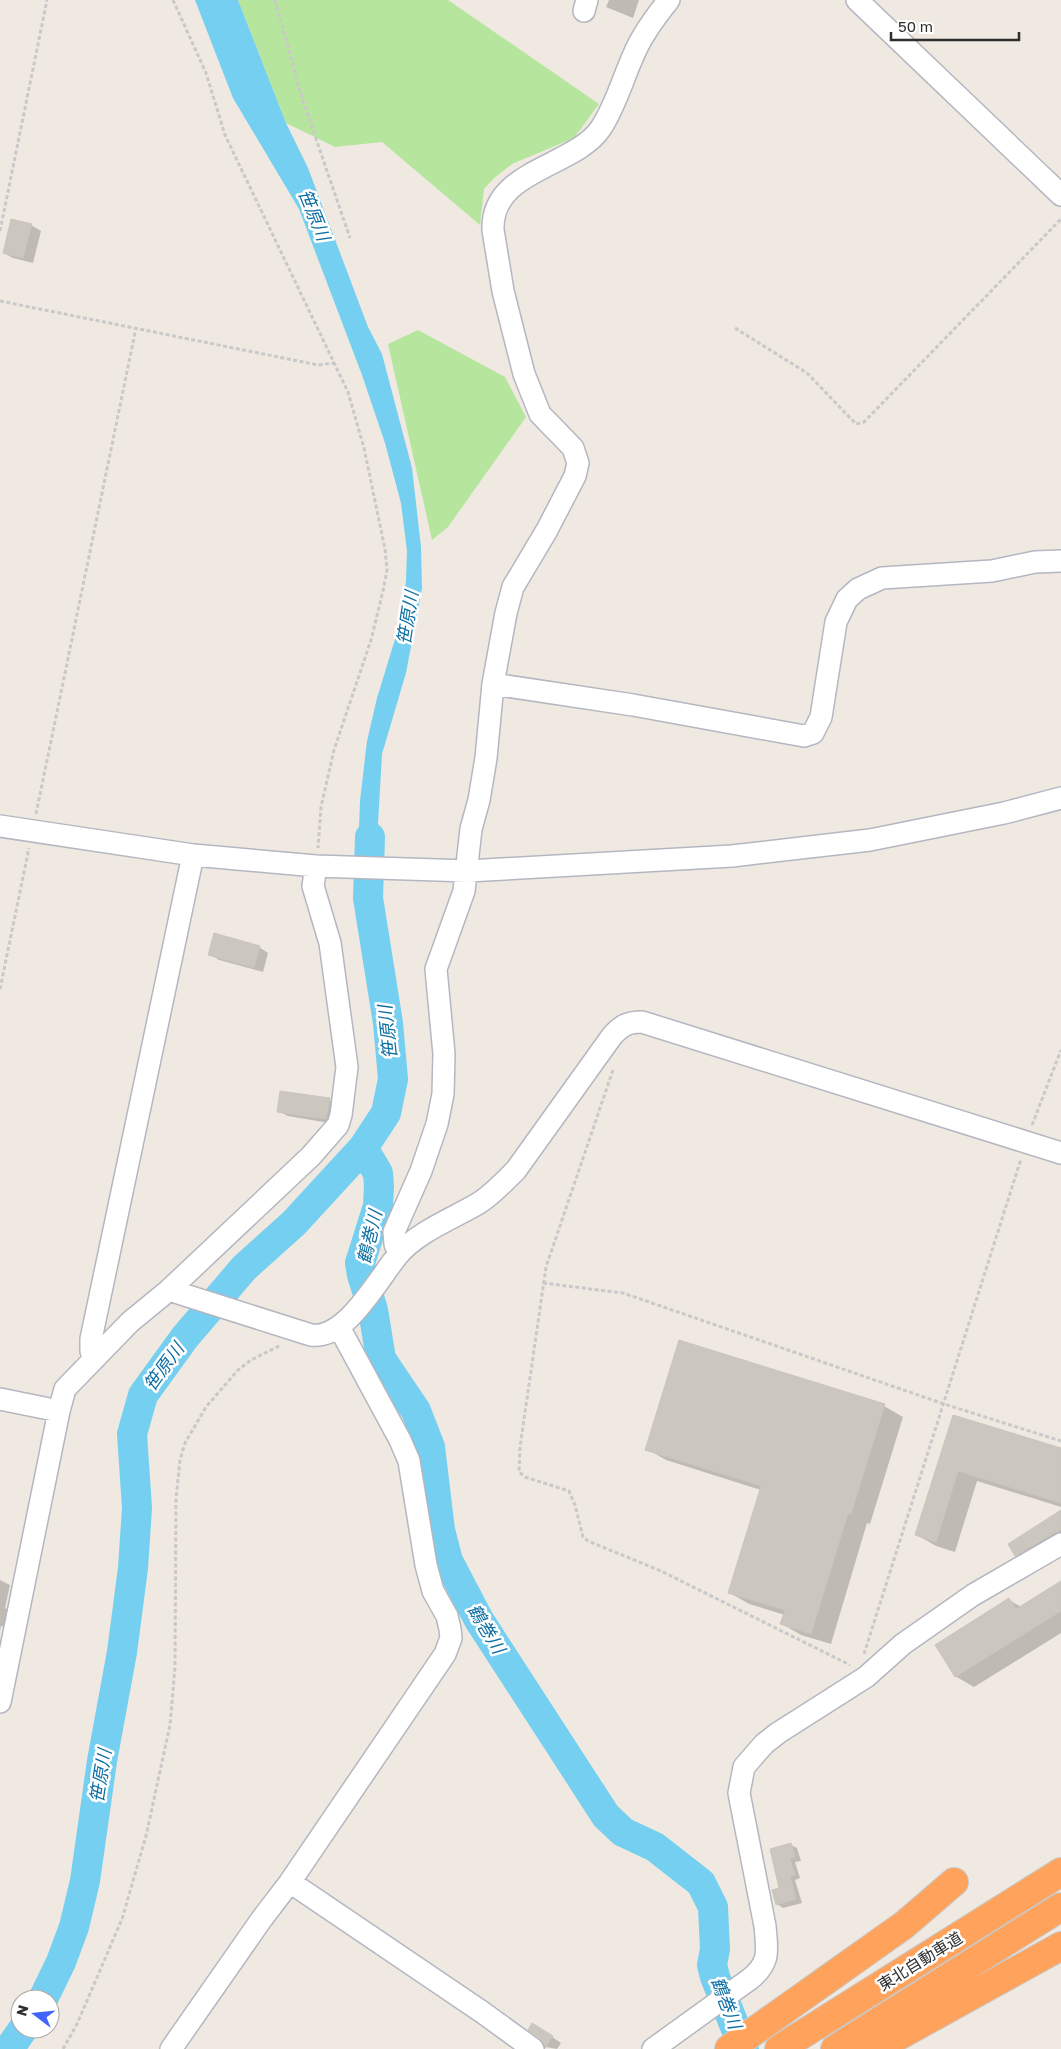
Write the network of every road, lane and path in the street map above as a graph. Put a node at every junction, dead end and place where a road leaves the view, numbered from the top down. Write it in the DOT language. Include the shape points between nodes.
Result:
graph roads {
  1 [pos="47,0"];
  2 [pos="173,0"];
  3 [pos="275,0"];
  4 [pos="669,0"];
  5 [pos="856,0"];
  6 [pos="1061,195"];
  7 [pos="1061,219"];
  8 [pos="0,231"];
  9 [pos="350,238"];
  10 [pos="0,300"];
  11 [pos="136,328"];
  12 [pos="735,328"];
  13 [pos="334,363"];
  14 [pos="1061,561"];
  15 [pos="493,684"];
  16 [pos="1061,798"];
  17 [pos="0,826"];
  18 [pos="32,832"];
  19 [pos="193,855"];
  20 [pos="316,866"];
  21 [pos="468,870"];
  22 [pos="0,989"];
  23 [pos="1061,1050"];
  24 [pos="614,1066"];
  25 [pos="1026,1142"];
  26 [pos="1061,1153"];
  27 [pos="396,1259"];
  28 [pos="543,1283"];
  29 [pos="169,1290"];
  30 [pos="341,1326"];
  31 [pos="287,1346"];
  32 [pos="95,1358"];
  33 [pos="0,1400"];
  34 [pos="944,1404"];
  35 [pos="59,1411"];
  36 [pos="1061,1441"];
  37 [pos="1061,1544"];
  38 [pos="862,1675"];
  39 [pos="0,1702"];
  40 [pos="1061,1872"];
  41 [pos="290,1882"];
  42 [pos="954,1882"];
  43 [pos="1061,1907"];
  44 [pos="1061,1946"];
  45 [pos="63,2049"];
  46 [pos="171,2049"];
  47 [pos="533,2049"];
  48 [pos="653,2049"];
  49 [pos="729,2049"];
  50 [pos="779,2049"];
  51 [pos="836,2049"];
  52 [pos="875,2049"];
  1 -- 8 [label="path"];
  2 -- 13 [label="path" via="206,73 224,134"];
  3 -- 9 [label="path" via="303,100"];
  4 -- 15 [label="street" via="634,54 601,128 581,148 519,181 506,192 494,220 503,291 524,374 540,414 574,448 578,463 561,503 513,587"];
  5 -- 6 [label="street"];
  7 -- 12 [label="path" via="864,422 856,424 807,373"];
  10 -- 11 [label="path"];
  11 -- 13 [label="path" via="318,365"];
  11 -- 18 [label="path"];
  13 -- 20 [label="path" via="348,392 364,448 387,570 371,640 334,750 321,807"];
  14 -- 15 [label="street" via="1035,562 992,571 882,578 858,589 846,599 836,622 821,717 813,732 804,736"];
  15 -- 21 [label="street" via="486,758 471,830"];
  16 -- 21 [label="street" via="1004,813 860,841 732,856"];
  17 -- 18 [label="street"];
  18 -- 19 [label="street"];
  18 -- 22 [label="path"];
  19 -- 20 [label="street"];
  19 -- 32 [label="street" via="91,1339 90,1351"];
  20 -- 21 [label="street"];
  20 -- 29 [label="street" via="313,886 330,943 347,1067 340,1120 311,1156"];
  21 -- 27 [label="street" via="464,891 436,969 444,1054 443,1094 421,1171 394,1232"];
  23 -- 25 [label="path"];
  24 -- 28 [label="path"];
  25 -- 26 [label="street"];
  25 -- 27 [label="street" via="642,1022 626,1023 612,1036 522,1162 498,1189 428,1232"];
  25 -- 34 [label="path"];
  27 -- 30 [label="street"];
  28 -- 34 [label="path" via="623,1293"];
  28 -- 38 [label="path" via="519,1472 569,1491 583,1536 588,1541 662,1571 850,1665"];
  29 -- 30 [label="street" via="311,1335 326,1334"];
  29 -- 32 [label="street" via="130,1322"];
  30 -- 41 [label="street" via="409,1461 426,1565 433,1590 447,1616 451,1638 445,1654"];
  31 -- 45 [label="path" via="273,1348 238,1370 206,1407 185,1443 176,1499 175,1667 170,1725 146,1836 122,1919"];
  32 -- 35 [label="street" via="65,1389"];
  33 -- 35 [label="street"];
  34 -- 36 [label="path"];
  34 -- 38 [label="path"];
  35 -- 39 [label="street"];
  37 -- 38 [label="street" via="965,1600"];
  38 -- 48 [label="street" via="778,1733 744,1766 740,1793 765,1926 767,1956 760,1970"];
  40 -- 50 [label="highway, 東北自動車道"];
  41 -- 46 [label="street"];
  41 -- 47 [label="street"];
  42 -- 49 [label="highway" via="904,1925"];
  43 -- 51 [label="highway, 東北自動車道"];
  44 -- 52 [label="highway"];
}
